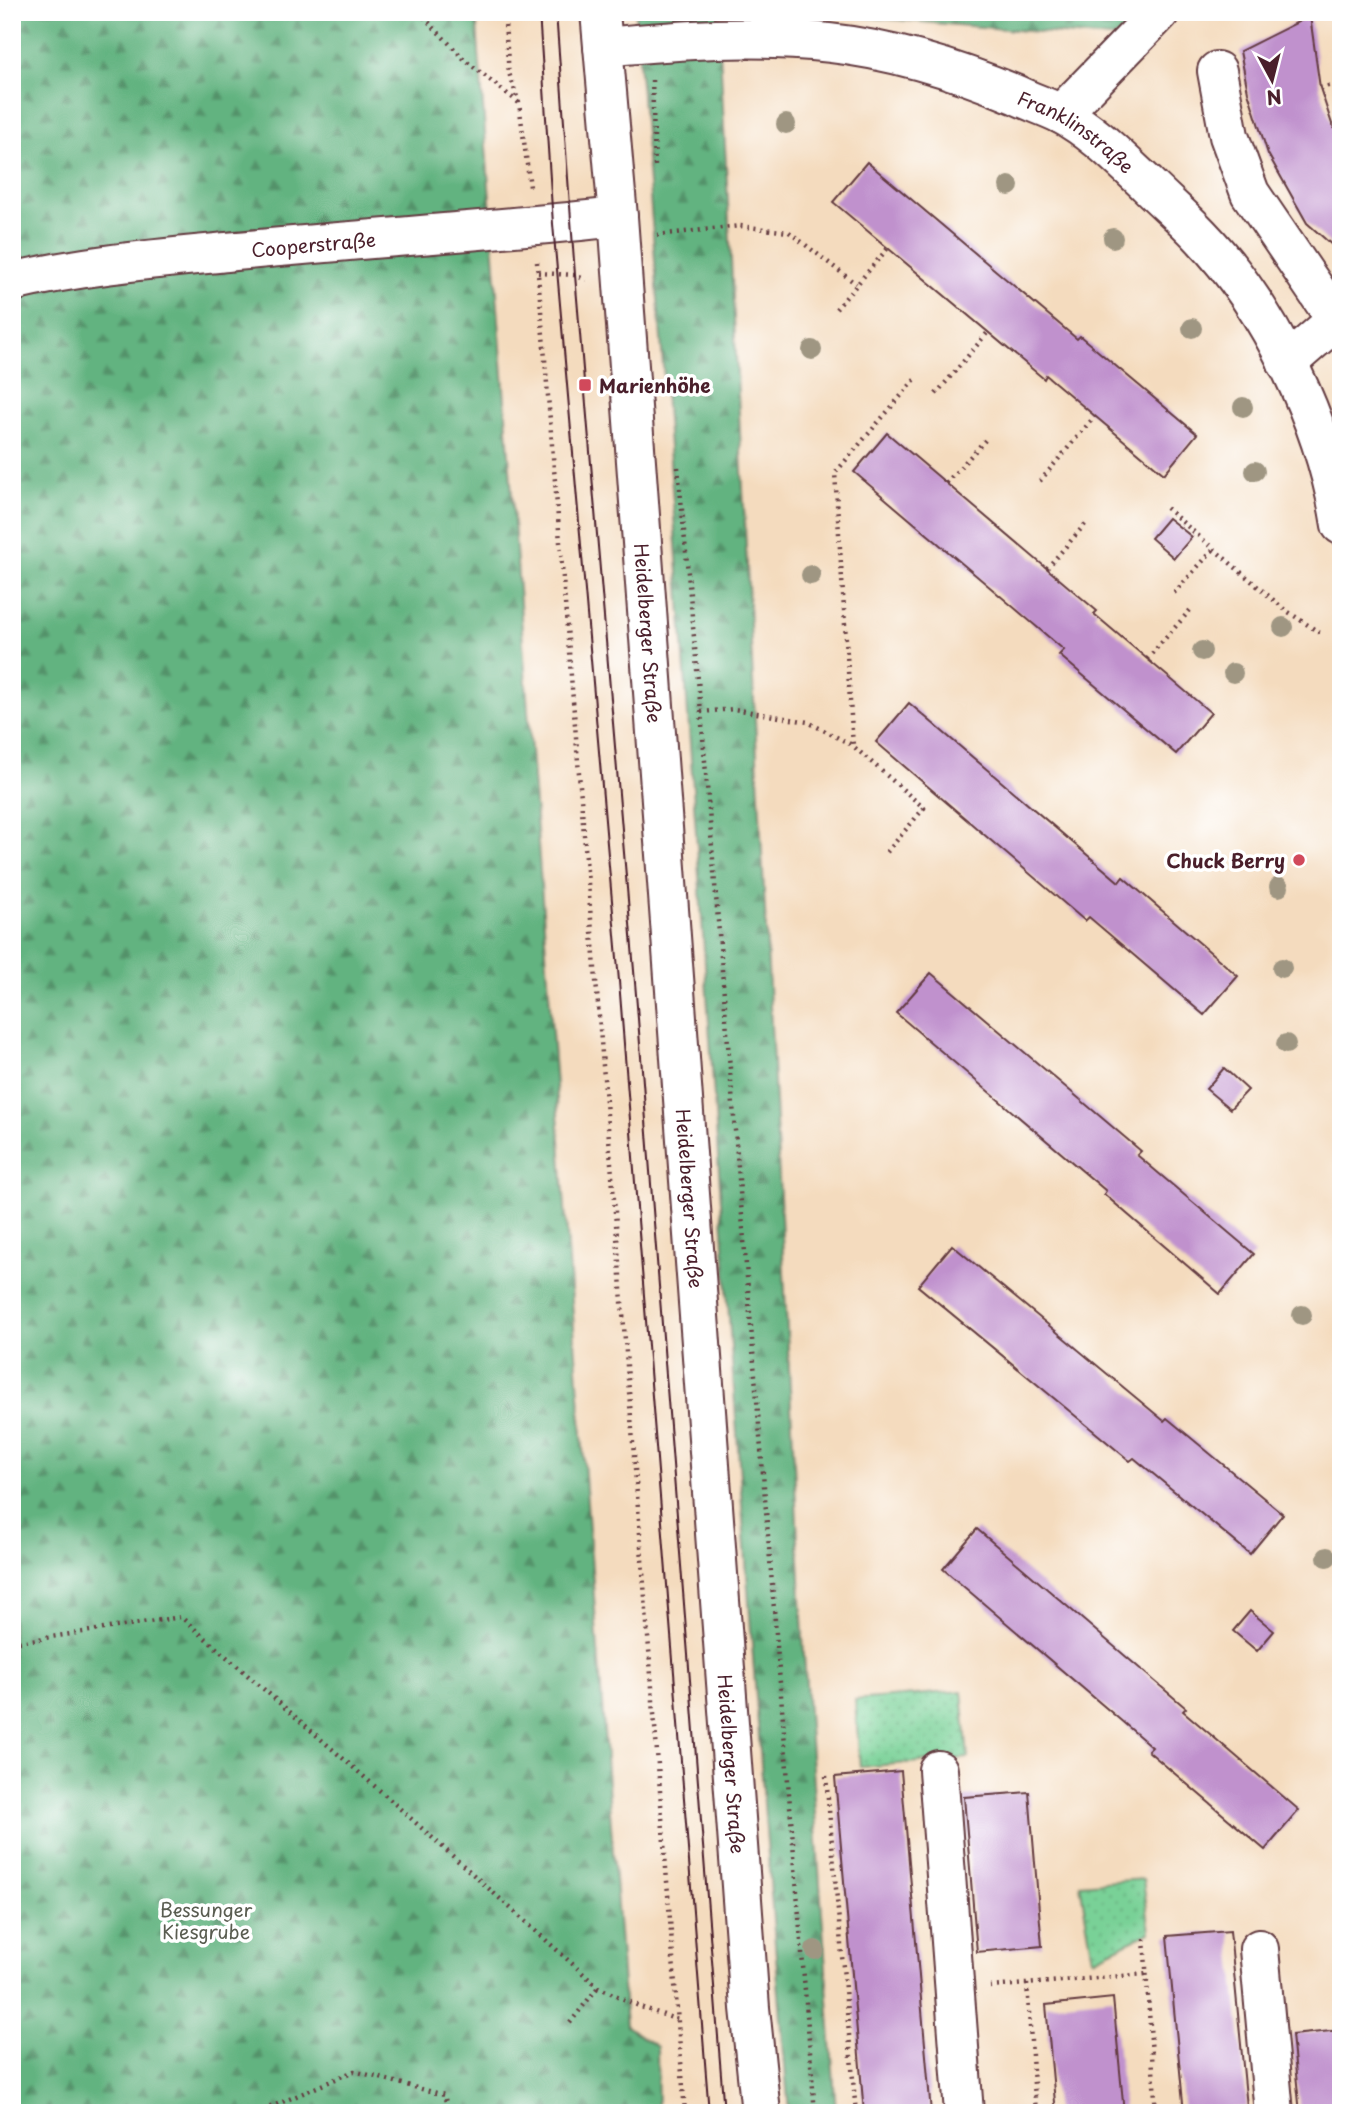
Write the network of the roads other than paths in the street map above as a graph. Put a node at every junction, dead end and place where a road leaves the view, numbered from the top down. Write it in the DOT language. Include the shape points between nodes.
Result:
graph roads {
  1 [pos="1160,12"];
  2 [pos="602,30"];
  3 [pos="1217,71"];
  4 [pos="1061,114"];
  5 [pos="618,217"];
  6 [pos="12,282"];
  7 [pos="1339,318"];
  8 [pos="1287,363"];
  9 [pos="1341,526"];
  10 [pos="938,1770"];
  11 [pos="1259,1949"];
  12 [pos="761,2113"];
  13 [pos="964,2113"];
  14 [pos="1274,2113"];
  1 -- 4 [label="street"];
  2 -- 4 [label="street, Franklinstraße" via="671,40 764,37 887,53 972,77"];
  2 -- 5 [label="street, Heidelberger Straße"];
  3 -- 7 [label="street" via="1229,136 1250,193"];
  4 -- 8 [label="street, Franklinstraße" via="1104,144 1201,236 1247,293"];
  5 -- 6 [label="street, Cooperstraße" via="124,262"];
  5 -- 12 [label="street, Heidelberger Straße"];
  7 -- 8 [label="street"];
  8 -- 9 [label="street, Franklinstraße" via="1326,459"];
  10 -- 13 [label="street"];
  11 -- 14 [label="street"];
}
